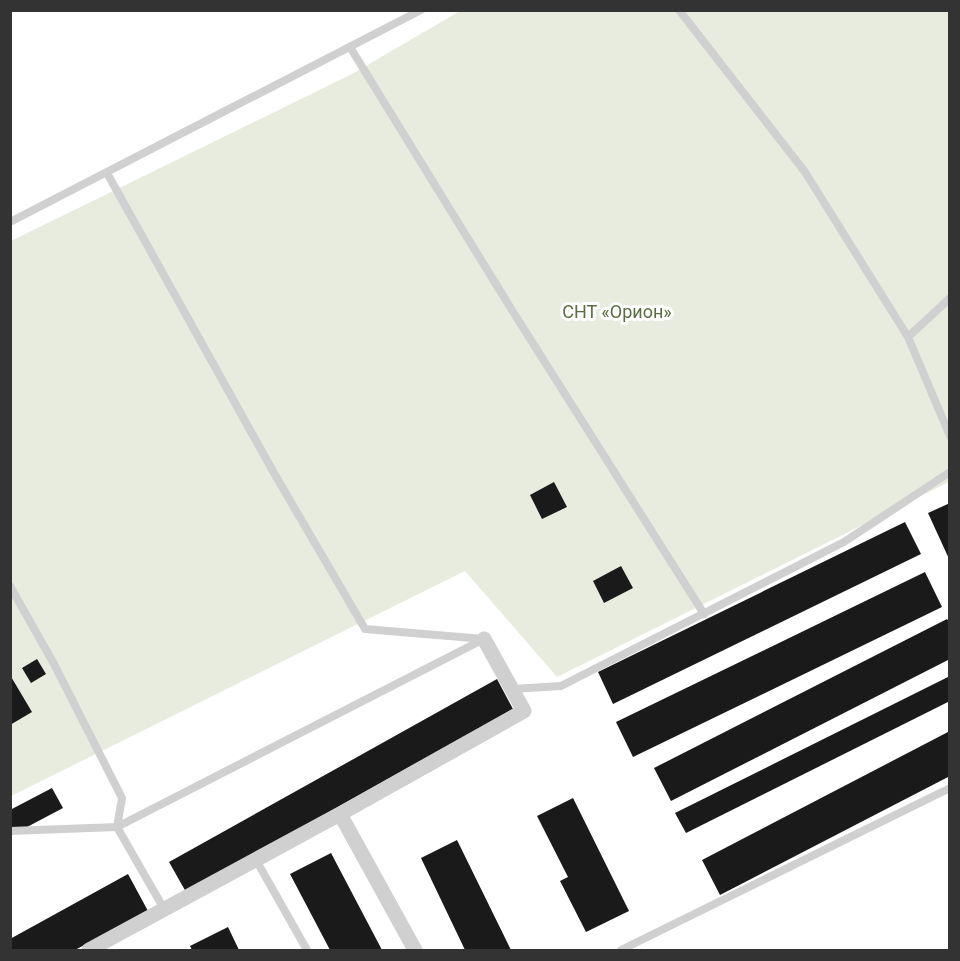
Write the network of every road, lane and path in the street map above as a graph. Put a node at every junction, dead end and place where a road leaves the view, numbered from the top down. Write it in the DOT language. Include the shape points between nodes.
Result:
graph roads {
  1 [pos="422,10"];
  2 [pos="679,10"];
  3 [pos="350,47"];
  4 [pos="106,173"];
  5 [pos="10,222"];
  6 [pos="950,298"];
  7 [pos="908,338"];
  8 [pos="950,436"];
  9 [pos="950,472"];
  10 [pos="10,586"];
  11 [pos="704,614"];
  12 [pos="484,639"];
  13 [pos="512,689"];
  14 [pos="950,788"];
  15 [pos="340,814"];
  16 [pos="117,827"];
  17 [pos="10,831"];
  18 [pos="256,860"];
  19 [pos="164,909"];
  20 [pos="89,951"];
  21 [pos="307,951"];
  22 [pos="415,951"];
  23 [pos="621,951"];
  1 -- 3 [label="lane"];
  2 -- 7 [label="lane" via="805,172"];
  3 -- 4 [label="lane"];
  3 -- 11 [label="lane"];
  4 -- 5 [label="lane"];
  4 -- 12 [label="lane" via="365,629"];
  6 -- 7 [label="lane"];
  7 -- 8 [label="lane"];
  9 -- 11 [label="lane" via="844,542"];
  10 -- 16 [label="lane" via="122,798"];
  11 -- 13 [label="lane" via="561,686"];
  12 -- 13 [label="street"];
  12 -- 16 [label="lane"];
  13 -- 15 [label="street" via="524,711"];
  14 -- 23 [label="lane"];
  15 -- 18 [label="street"];
  15 -- 22 [label="street"];
  16 -- 17 [label="lane"];
  16 -- 19 [label="lane"];
  18 -- 19 [label="street"];
  18 -- 21 [label="lane"];
  19 -- 20 [label="street"];
}
